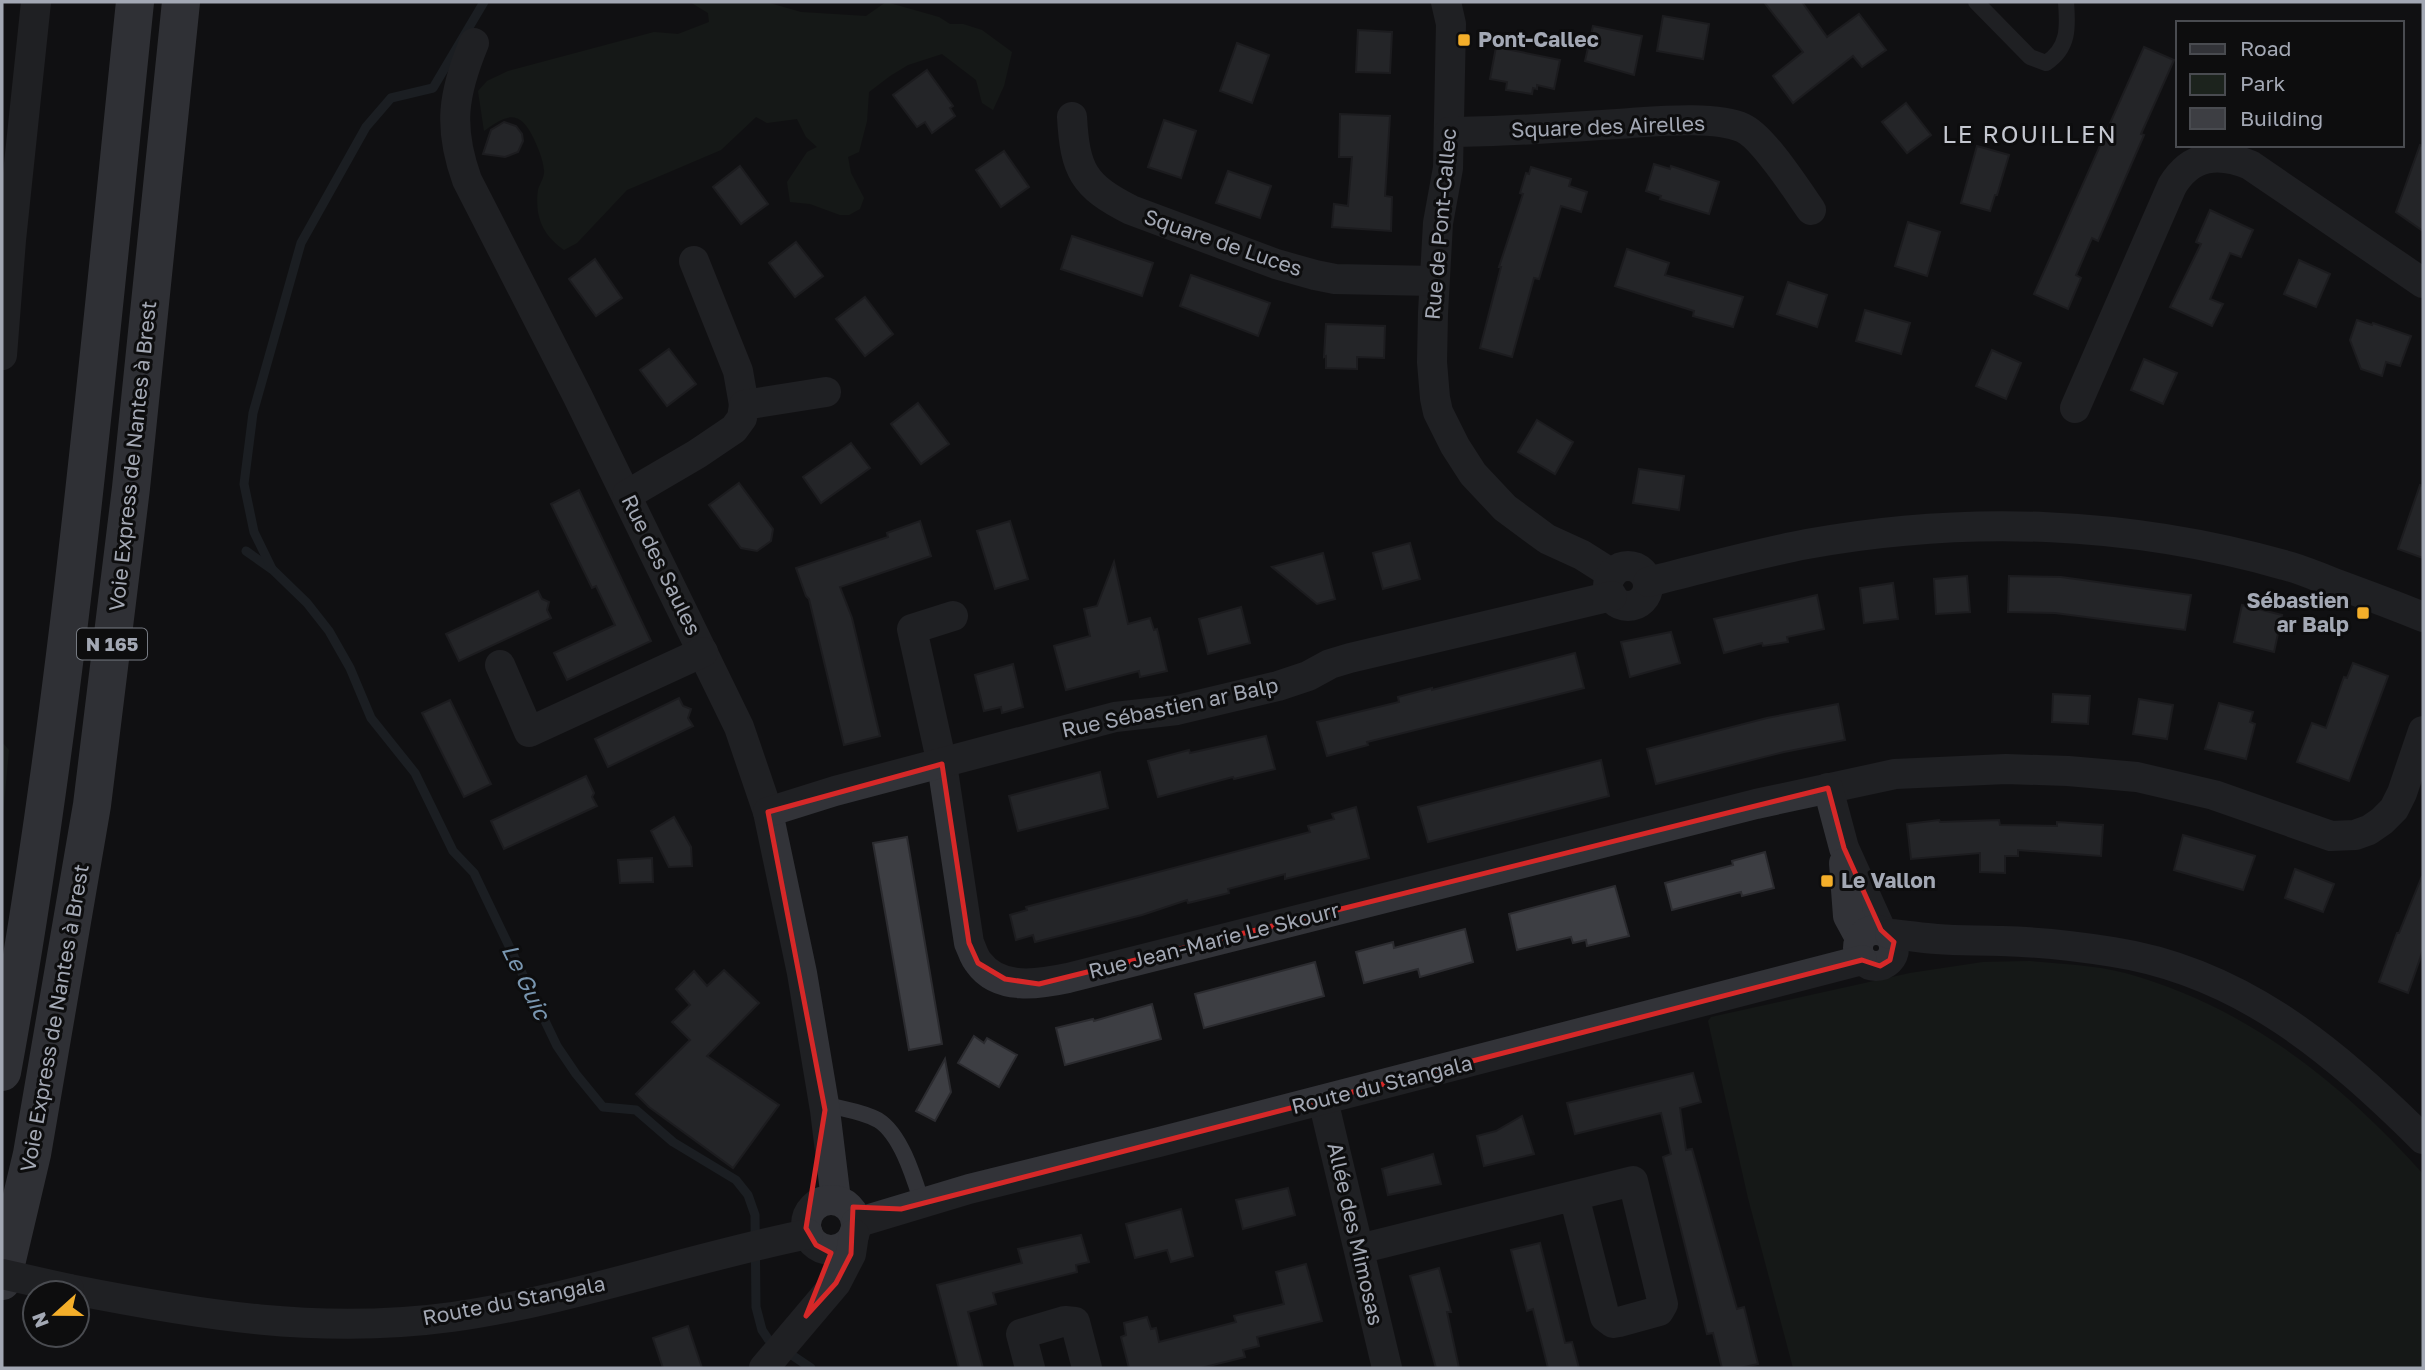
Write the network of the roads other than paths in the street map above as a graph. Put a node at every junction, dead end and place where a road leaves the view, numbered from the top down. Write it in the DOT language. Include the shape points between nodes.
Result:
graph roads {
  1 [pos="36,2"];
  2 [pos="135,2"];
  3 [pos="181,2"];
  4 [pos="1446,2"];
  5 [pos="1976,2"];
  6 [pos="2066,2"];
  7 [pos="474,43"];
  8 [pos="1072,117"];
  9 [pos="1449,132"];
  10 [pos="1811,210"];
  11 [pos="694,261"];
  12 [pos="1434,281"];
  13 [pos="2423,283"];
  14 [pos="2,355"];
  15 [pos="826,392"];
  16 [pos="744,405"];
  17 [pos="2075,408"];
  18 [pos="627,495"];
  19 [pos="1612,585"];
  20 [pos="953,616"];
  21 [pos="2423,617"];
  22 [pos="703,652"];
  23 [pos="500,665"];
  24 [pos="2423,731"];
  25 [pos="942,764"];
  26 [pos="1828,788"];
  27 [pos="768,812"];
  28 [pos="1874,943"];
  29 [pos="2,1072"];
  30 [pos="1323,1100"];
  31 [pos="824,1107"];
  32 [pos="2423,1139"];
  33 [pos="1574,1196"];
  34 [pos="911,1206"];
  35 [pos="849,1216"];
  36 [pos="812,1231"];
  37 [pos="1359,1249"];
  38 [pos="2,1274"];
  39 [pos="2,1281"];
  40 [pos="806,1316"];
  41 [pos="776,1354"];
  42 [pos="1380,1367"];
  43 [pos="1030,1368"];
  44 [pos="1087,1368"];
  1 -- 14 [label="street"];
  2 -- 29 [label="highway, Voie Express de Nantes à Brest / N 165" via="65,656"];
  3 -- 39 [label="highway, Voie Express de Nantes à Brest / N 165" via="131,488 92,805 33,1154"];
  4 -- 9 [label="street, Rue de Pont-Callec" via="1451,24"];
  5 -- 6 [label="lane" via="2030,57 2046,62 2057,56 2064,43"];
  7 -- 18 [label="street, Rue des Saules" via="456,99 459,157"];
  8 -- 12 [label="street, Square de Luces" via="1074,151 1081,168 1109,199 1131,211 1315,275"];
  9 -- 10 [label="street, Square des Airelles" via="1657,121 1731,124 1761,143"];
  9 -- 12 [label="street, Rue de Pont-Callec"];
  11 -- 16 [label="street" via="738,371"];
  12 -- 19 [label="street, Rue de Pont-Callec" via="1435,398 1455,446 1483,487 1505,508 1547,539 1582,555"];
  13 -- 17 [label="street" via="2250,165 2224,156 2203,159 2172,186"];
  15 -- 16 [label="street"];
  16 -- 18 [label="street" via="734,429"];
  18 -- 22 [label="street, Rue des Saules"];
  19 -- 21 [label="street" via="1624,605 1636,604 1646,595 1648,582 1848,538 1956,527 2054,527 2157,538 2251,556 2287,565"];
  19 -- 25 [label="street, Rue Sébastien ar Balp" via="1330,664 1278,686 1177,710 1115,717"];
  20 -- 25 [label="street, Rue Jean-Marie Le Skourr" via="912,629"];
  22 -- 23 [label="street" via="529,732"];
  22 -- 27 [label="street, Rue des Saules" via="739,727"];
  24 -- 26 [label="street, Rue Jean-Marie Le Skourr" via="2394,809 2369,830 2355,835 2331,835 2187,788 2105,774 2006,769 1925,772"];
  25 -- 26 [label="street, Rue Jean-Marie Le Skourr" via="969,943 989,974 1020,984 1068,978"];
  25 -- 27 [label="street, Rue Sébastien ar Balp"];
  26 -- 28 [label="street"];
  27 -- 31 [label="street, Rue des Saules"];
  28 -- 30 [label="street, Route du Stangala" via="1777,982"];
  28 -- 32 [label="street, Route du Stangala" via="1937,939 2024,942 2115,952 2218,984 2308,1035"];
  30 -- 34 [label="street, Route du Stangala"];
  30 -- 37 [label="street, Allée des Mimosas"];
  31 -- 34 [label="lane" via="879,1121 897,1140 914,1178"];
  31 -- 35 [label="street, Rue des Saules"];
  31 -- 36 [label="street, Rue des Saules"];
  33 -- 33 [label="street" via="1633,1181 1663,1304 1659,1311 1613,1323 1605,1317"];
  33 -- 37 [label="street"];
  34 -- 35 [label="street, Route du Stangala"];
  35 -- 36 [label="street" via="822,1202 815,1205"];
  35 -- 36 [label="street" via="844,1246"];
  35 -- 40 [label="street" via="851,1254 845,1268"];
  36 -- 38 [label="street, Route du Stangala, bridge" via="544,1300 402,1322 271,1322"];
  36 -- 40 [label="street, Rue des Saules" via="828,1262"];
  37 -- 42 [label="street, Allée des Mimosas"];
  40 -- 41 [label="street"];
  43 -- 44 [label="street" via="1021,1334 1065,1321 1076,1322"];
}
